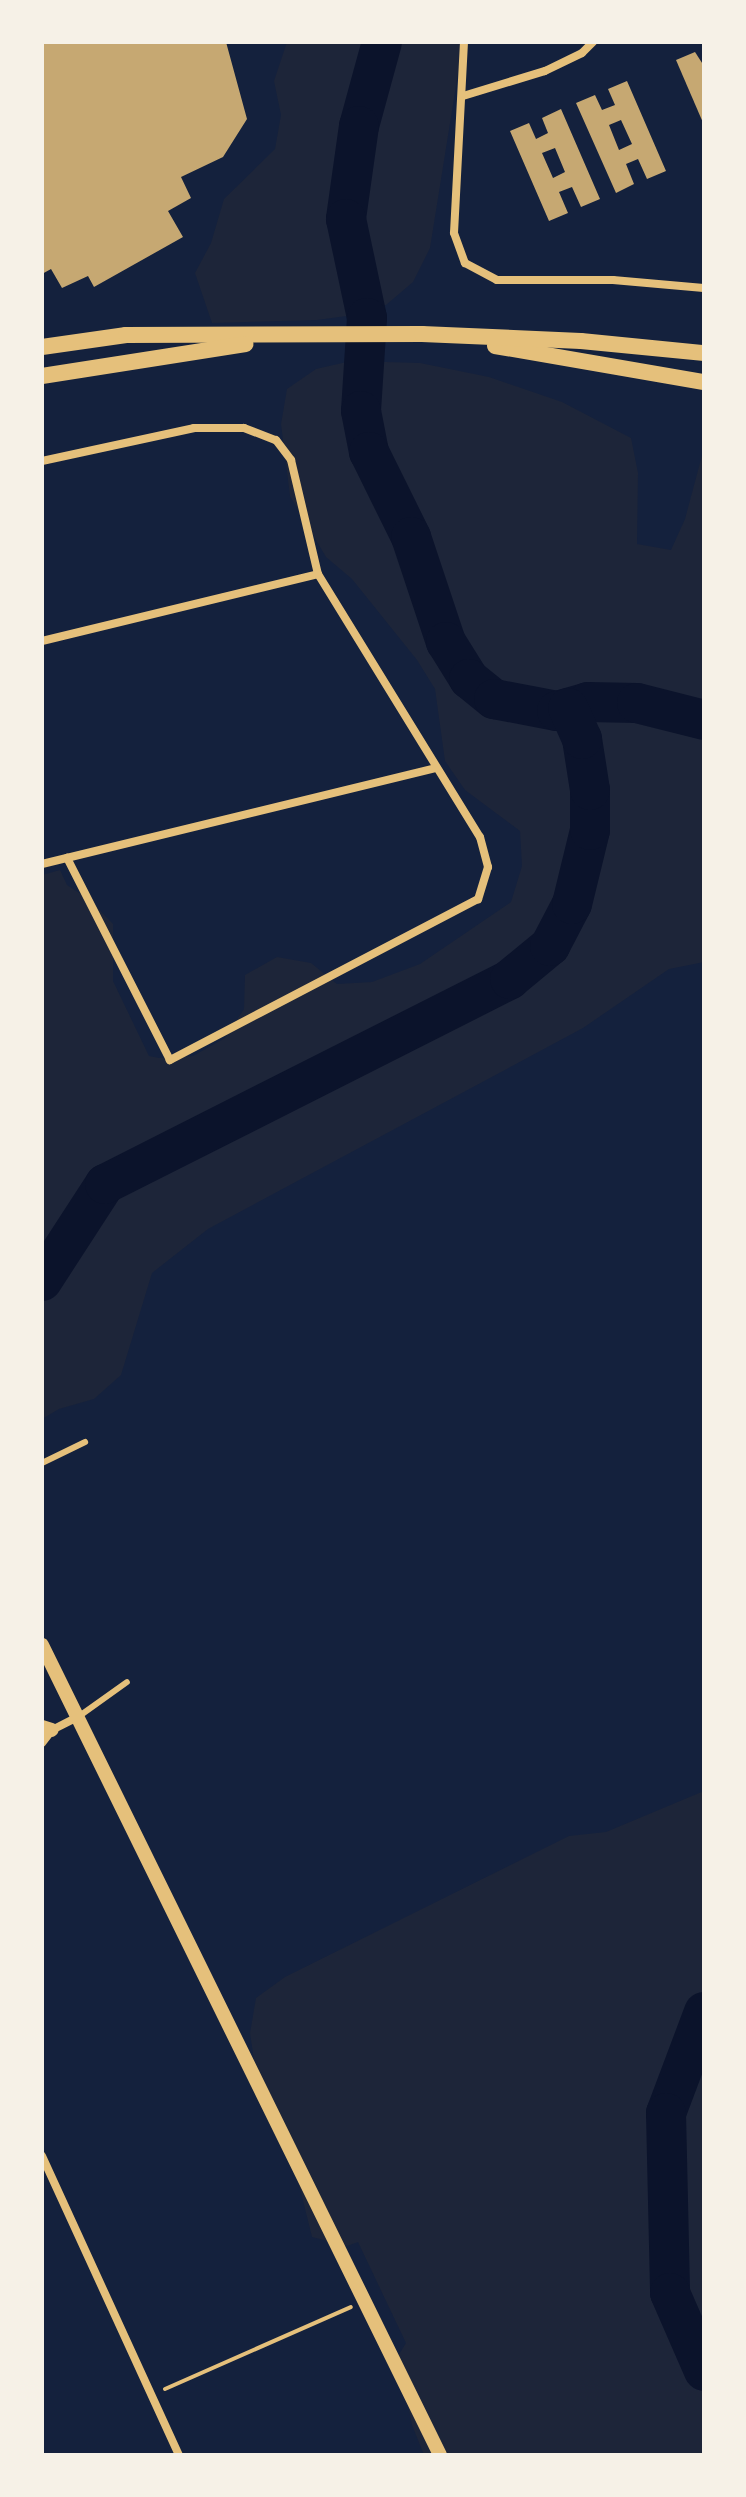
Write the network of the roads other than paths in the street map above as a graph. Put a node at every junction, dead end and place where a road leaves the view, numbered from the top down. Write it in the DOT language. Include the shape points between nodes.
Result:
graph roads {
  1 [pos="464,42"];
  2 [pos="593,42"];
  3 [pos="463,96"];
  4 [pos="704,288"];
  5 [pos="418,334"];
  6 [pos="297,336"];
  7 [pos="42,347"];
  8 [pos="704,353"];
  9 [pos="42,376"];
  10 [pos="704,382"];
  11 [pos="42,461"];
  12 [pos="318,574"];
  13 [pos="42,641"];
  14 [pos="435,768"];
  15 [pos="67,858"];
  16 [pos="42,864"];
  17 [pos="85,1442"];
  18 [pos="42,1463"];
  19 [pos="42,1645"];
  20 [pos="127,1682"];
  21 [pos="78,1717"];
  22 [pos="47,1728"];
  23 [pos="42,1743"];
  24 [pos="42,2156"];
  25 [pos="179,2455"];
  26 [pos="440,2455"];
  1 -- 3 [label="street"];
  2 -- 3 [label="street" via="545,71"];
  3 -- 4 [label="street" via="454,233 465,263 497,280 613,280"];
  5 -- 6 [label="main road"];
  5 -- 8 [label="main road"];
  5 -- 10 [label="main road"];
  6 -- 7 [label="main road" via="126,335"];
  6 -- 9 [label="main road"];
  11 -- 12 [label="street" via="194,428 244,428 276,440 291,460"];
  12 -- 13 [label="street"];
  12 -- 14 [label="street"];
  14 -- 15 [label="street"];
  14 -- 15 [label="street" via="480,837 488,867 478,899 170,1060"];
  15 -- 16 [label="street"];
  17 -- 18 [label="lane"];
  19 -- 21 [label="street"];
  20 -- 21 [label="lane"];
  21 -- 22 [label="street"];
  21 -- 26 [label="street"];
  22 -- 23 [label="street"];
  24 -- 25 [label="street"];
}
